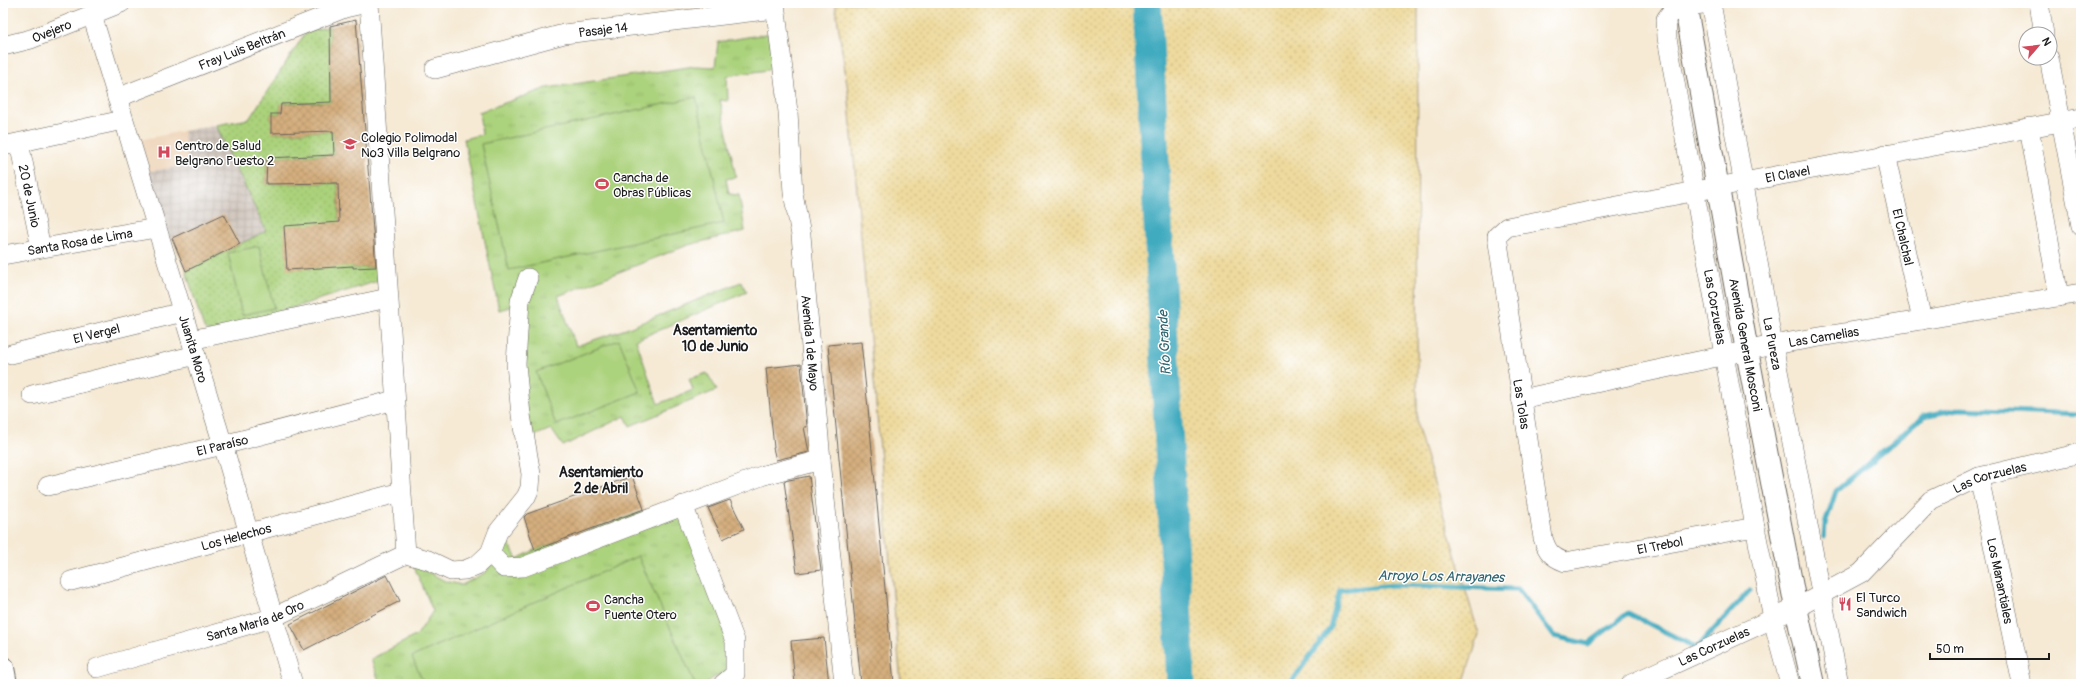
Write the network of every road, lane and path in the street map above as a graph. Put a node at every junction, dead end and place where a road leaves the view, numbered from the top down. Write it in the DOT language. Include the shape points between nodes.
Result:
graph roads {
  1 [pos="120,3"];
  2 [pos="368,3"];
  3 [pos="1710,3"];
  4 [pos="2038,3"];
  5 [pos="1685,4"];
  6 [pos="344,6"];
  7 [pos="775,6"];
  8 [pos="92,15"];
  9 [pos="2042,26"];
  10 [pos="3,46"];
  11 [pos="2051,66"];
  12 [pos="435,70"];
  13 [pos="117,98"];
  14 [pos="2081,118"];
  15 [pos="123,120"];
  16 [pos="2061,121"];
  17 [pos="2029,127"];
  18 [pos="11,144"];
  19 [pos="1885,154"];
  20 [pos="1744,181"];
  21 [pos="1718,187"];
  22 [pos="1694,191"];
  23 [pos="2081,226"];
  24 [pos="156,228"];
  25 [pos="1497,236"];
  26 [pos="41,248"];
  27 [pos="3,256"];
  28 [pos="528,278"];
  29 [pos="2081,293"];
  30 [pos="2059,297"];
  31 [pos="388,298"];
  32 [pos="183,312"];
  33 [pos="1922,320"];
  34 [pos="1773,345"];
  35 [pos="194,348"];
  36 [pos="1746,351"];
  37 [pos="11,354"];
  38 [pos="1724,356"];
  39 [pos="32,395"];
  40 [pos="1521,399"];
  41 [pos="395,400"];
  42 [pos="223,445"];
  43 [pos="2081,453"];
  44 [pos="821,460"];
  45 [pos="1979,477"];
  46 [pos="48,486"];
  47 [pos="402,492"];
  48 [pos="683,505"];
  49 [pos="1755,527"];
  50 [pos="248,534"];
  51 [pos="490,553"];
  52 [pos="406,554"];
  53 [pos="1565,562"];
  54 [pos="71,582"];
  55 [pos="1821,594"];
  56 [pos="1796,608"];
  57 [pos="272,618"];
  58 [pos="1774,618"];
  59 [pos="97,668"];
  60 [pos="293,684"];
  61 [pos="723,684"];
  62 [pos="844,684"];
  63 [pos="1632,684"];
  64 [pos="1790,684"];
  65 [pos="1814,684"];
  66 [pos="1839,684"];
  67 [pos="2022,684"];
  1 -- 8 [label="street, Ovejero"];
  2 -- 6 [label="street, Fray Luis Beltrán"];
  2 -- 31 [label="street"];
  3 -- 5 [label="street"];
  3 -- 20 [label="street, La Pureza"];
  4 -- 9 [label="street"];
  5 -- 21 [label="main road, Avenida General Mosconi"];
  5 -- 22 [label="street, Las Corzuelas" via="1674,8 1666,19 1667,38"];
  6 -- 13 [label="street, Fray Luis Beltrán"];
  7 -- 12 [label="street, Pasaje 14" via="564,34"];
  7 -- 44 [label="street, Avenida 1 de Mayo" via="788,112 793,193 801,235"];
  8 -- 10 [label="street, Ovejero" via="30,39"];
  8 -- 13 [label="street, Juanita Moro"];
  11 -- 16 [label="street"];
  13 -- 15 [label="street, Juanita Moro"];
  14 -- 16 [label="street, El Clavel"];
  15 -- 18 [label="street"];
  15 -- 24 [label="street, Juanita Moro"];
  16 -- 17 [label="street, El Clavel"];
  16 -- 23 [label="street"];
  17 -- 19 [label="street, El Clavel"];
  17 -- 30 [label="street"];
  18 -- 26 [label="street, 20 de Junio"];
  19 -- 20 [label="street, El Clavel"];
  19 -- 33 [label="street, El Chalchal"];
  20 -- 21 [label="street, El Clavel"];
  20 -- 34 [label="street, La Pureza"];
  21 -- 22 [label="street, El Clavel"];
  21 -- 36 [label="main road, Avenida General Mosconi"];
  22 -- 25 [label="street, El Clavel" via="1507,227"];
  22 -- 38 [label="street, Las Corzuelas"];
  24 -- 26 [label="street, Santa Rosa de Lima"];
  24 -- 32 [label="street, Juanita Moro"];
  25 -- 40 [label="street, Las Tolas"];
  26 -- 27 [label="street, Santa Rosa de Lima"];
  28 -- 51 [label="street" via="520,301 516,364 520,415 531,474 530,488 526,497 498,532"];
  29 -- 30 [label="street, Las Camelias"];
  30 -- 33 [label="street, Las Camelias"];
  31 -- 35 [label="street"];
  31 -- 41 [label="street"];
  32 -- 35 [label="street, Juanita Moro"];
  32 -- 37 [label="street, El Vergel"];
  33 -- 34 [label="street, Las Camelias"];
  34 -- 36 [label="street, Las Camelias"];
  34 -- 55 [label="street, La Pureza"];
  35 -- 39 [label="street"];
  35 -- 42 [label="street, Juanita Moro"];
  36 -- 38 [label="street, Las Camelias"];
  36 -- 56 [label="main road, Avenida General Mosconi"];
  38 -- 40 [label="street, Las Camelias"];
  38 -- 49 [label="street, Las Corzuelas"];
  40 -- 53 [label="street, Las Tolas" via="1546,548 1554,558"];
  41 -- 42 [label="street, El Paraíso"];
  41 -- 47 [label="street"];
  42 -- 46 [label="street, El Paraíso"];
  42 -- 50 [label="street, Juanita Moro"];
  43 -- 45 [label="street, Las Corzuelas"];
  44 -- 48 [label="street" via="764,475"];
  44 -- 62 [label="street, Avenida 1 de Mayo"];
  45 -- 55 [label="street, Las Corzuelas" via="1931,500 1860,573"];
  45 -- 67 [label="street, Los Manantiales"];
  47 -- 50 [label="street, Los Helechos"];
  47 -- 52 [label="street"];
  48 -- 51 [label="street" via="523,567 504,568"];
  48 -- 61 [label="street" via="736,641 735,674"];
  49 -- 53 [label="street, El Trebol"];
  49 -- 58 [label="street, Las Corzuelas"];
  50 -- 54 [label="street, Los Helechos"];
  50 -- 57 [label="street, Juanita Moro"];
  51 -- 52 [label="street" via="477,565 466,570 451,570"];
  52 -- 57 [label="street, Santa María de Oro"];
  55 -- 56 [label="street, Las Corzuelas"];
  55 -- 66 [label="street, La Pureza"];
  56 -- 58 [label="street, Las Corzuelas"];
  56 -- 65 [label="main road, Avenida General Mosconi"];
  57 -- 59 [label="street, Santa María de Oro"];
  57 -- 60 [label="street, Juanita Moro"];
  58 -- 63 [label="street, Las Corzuelas"];
  58 -- 64 [label="street, Las Corzuelas"];
}
